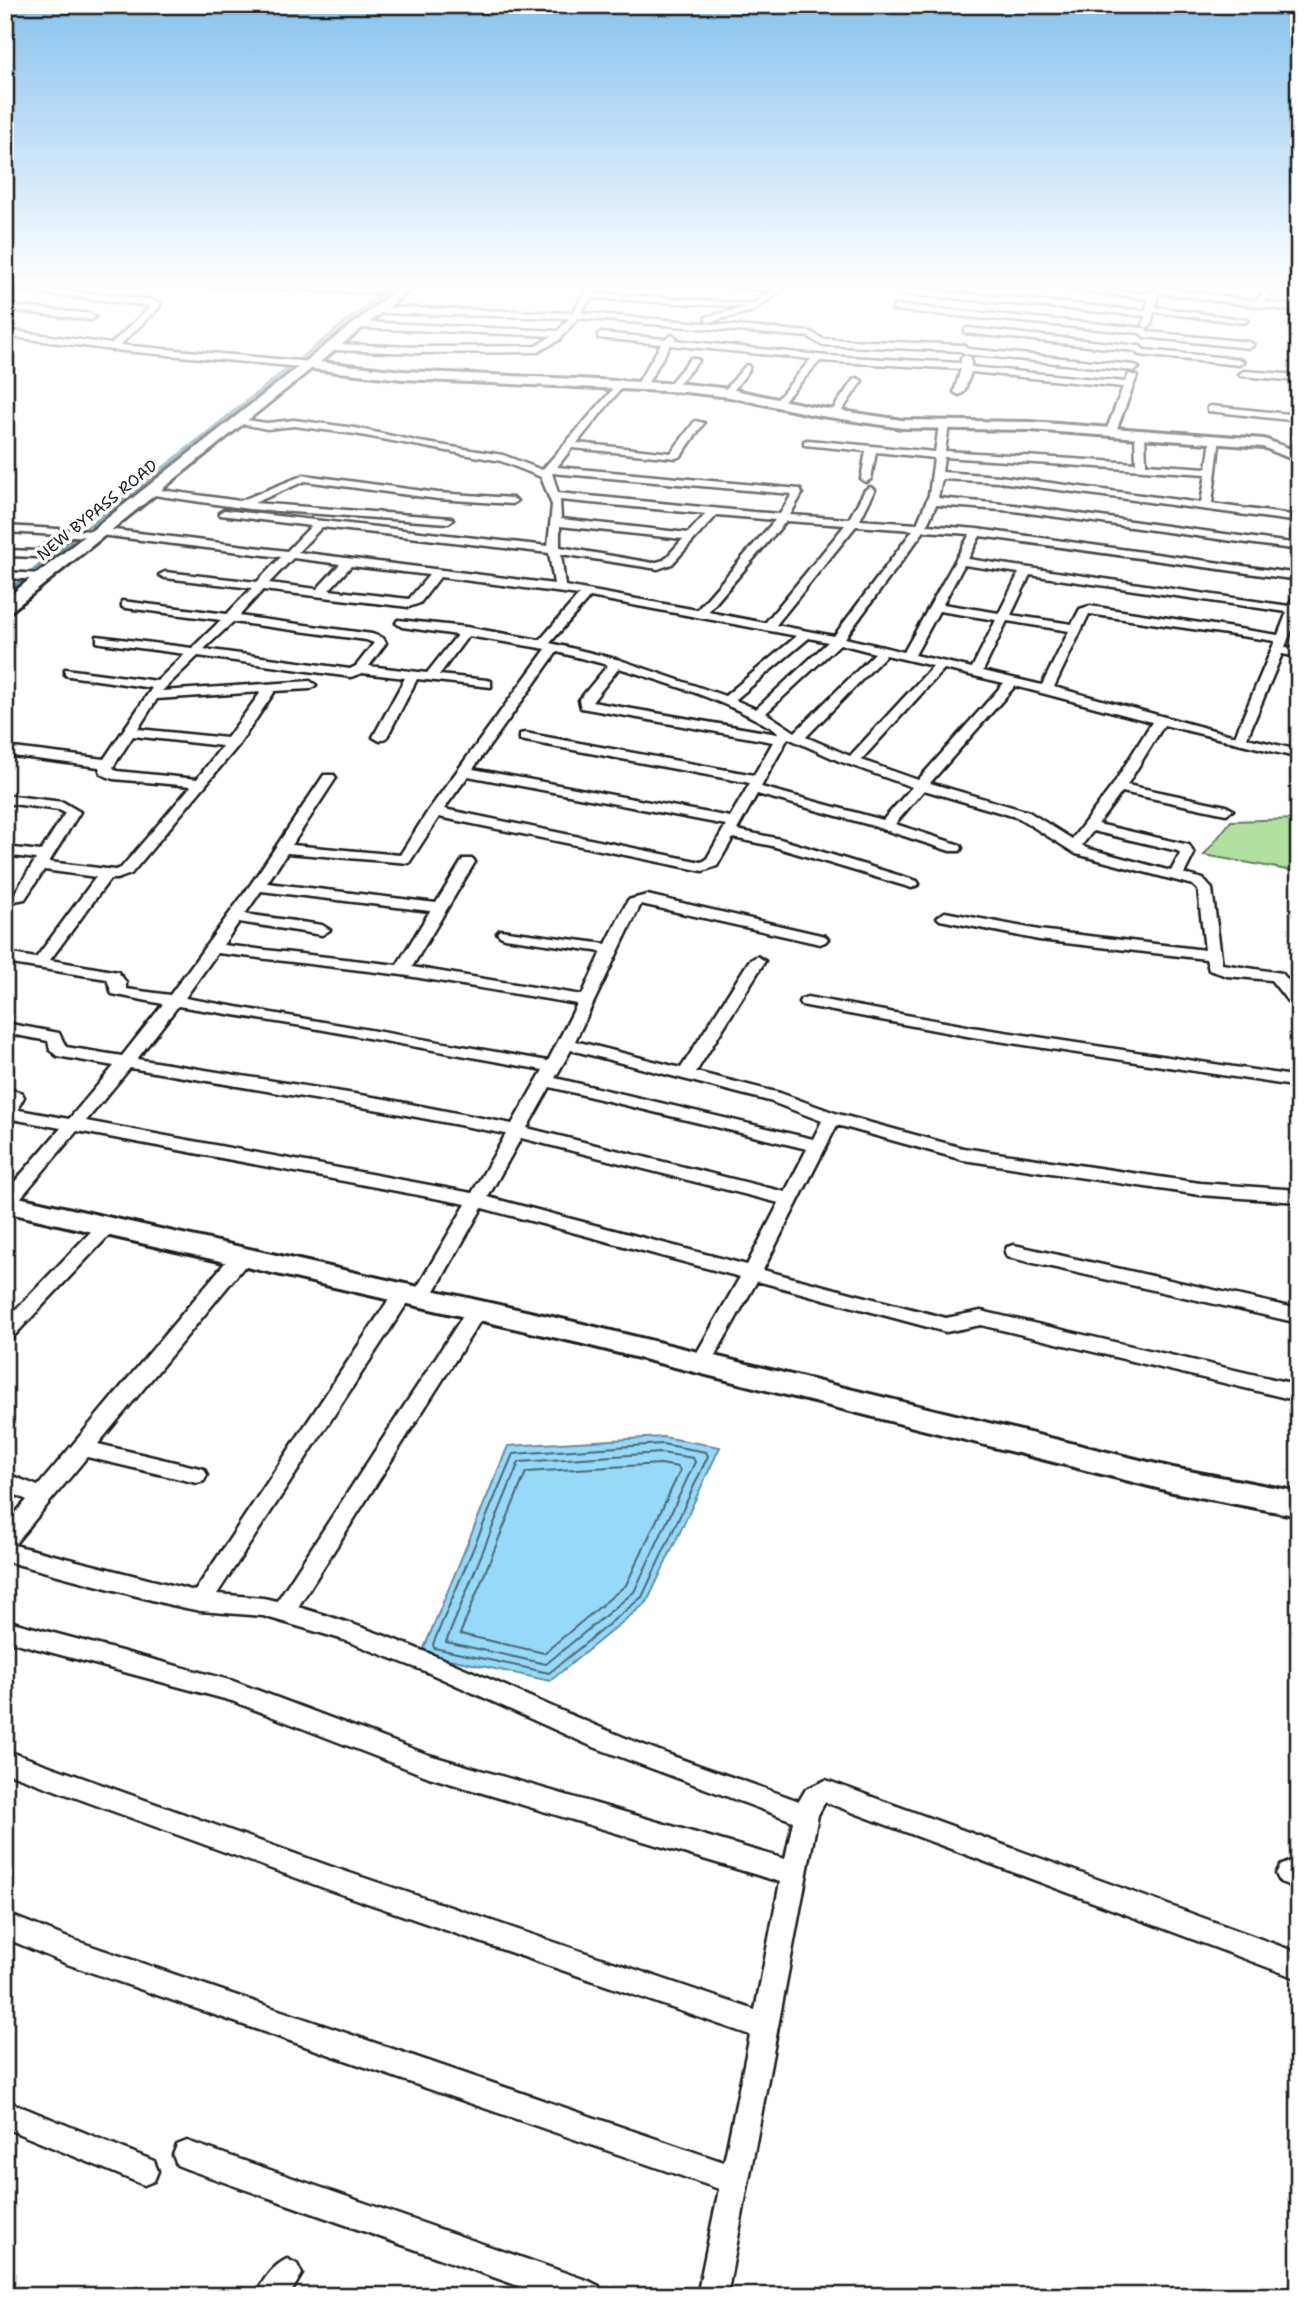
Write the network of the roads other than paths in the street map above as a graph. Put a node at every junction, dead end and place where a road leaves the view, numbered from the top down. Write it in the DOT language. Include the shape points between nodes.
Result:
graph roads {
  1 [pos="270,392"];
  2 [pos="613,392"];
  3 [pos="721,392"];
  4 [pos="788,392"];
  5 [pos="849,392"];
  6 [pos="1126,392"];
  7 [pos="727,393"];
  8 [pos="779,403"];
  9 [pos="1211,409"];
  10 [pos="834,415"];
  11 [pos="1299,418"];
  12 [pos="238,422"];
  13 [pos="699,423"];
  14 [pos="944,425"];
  15 [pos="1111,431"];
  16 [pos="1140,434"];
  17 [pos="1216,439"];
  18 [pos="808,443"];
  19 [pos="569,445"];
  20 [pos="871,449"];
  21 [pos="939,455"];
  22 [pos="1299,458"];
  23 [pos="1141,467"];
  24 [pos="1211,471"];
  25 [pos="546,473"];
  26 [pos="935,475"];
  27 [pos="147,491"];
  28 [pos="554,496"];
  29 [pos="1057,500"];
  30 [pos="512,501"];
  31 [pos="932,501"];
  32 [pos="242,505"];
  33 [pos="1206,506"];
  34 [pos="715,512"];
  35 [pos="224,513"];
  36 [pos="783,517"];
  37 [pos="1299,519"];
  38 [pos="448,520"];
  39 [pos="554,522"];
  40 [pos="853,522"];
  41 [pos="318,525"];
  42 [pos="921,527"];
  43 [pos="5,529"];
  44 [pos="86,532"];
  45 [pos="977,532"];
  46 [pos="691,537"];
  47 [pos="1299,547"];
  48 [pos="555,550"];
  49 [pos="5,553"];
  50 [pos="290,554"];
  51 [pos="349,561"];
  52 [pos="961,561"];
  53 [pos="1026,571"];
  54 [pos="437,572"];
  55 [pos="5,575"];
  56 [pos="165,575"];
  57 [pos="32,576"];
  58 [pos="1299,577"];
  59 [pos="258,587"];
  60 [pos="560,588"];
  61 [pos="587,593"];
  62 [pos="319,594"];
  63 [pos="1299,596"];
  64 [pos="125,604"];
  65 [pos="5,607"];
  66 [pos="936,607"];
  67 [pos="1295,614"];
  68 [pos="699,615"];
  69 [pos="1004,617"];
  70 [pos="229,619"];
  71 [pos="402,623"];
  72 [pos="767,628"];
  73 [pos="1076,628"];
  74 [pos="466,631"];
  75 [pos="806,635"];
  76 [pos="101,639"];
  77 [pos="837,640"];
  78 [pos="1281,645"];
  79 [pos="548,646"];
  80 [pos="194,651"];
  81 [pos="883,651"];
  82 [pos="1299,653"];
  83 [pos="908,656"];
  84 [pos="616,663"];
  85 [pos="940,664"];
  86 [pos="360,669"];
  87 [pos="69,672"];
  88 [pos="976,673"];
  89 [pos="413,675"];
  90 [pos="431,677"];
  91 [pos="1012,682"];
  92 [pos="487,684"];
  93 [pos="160,685"];
  94 [pos="310,685"];
  95 [pos="271,688"];
  96 [pos="1046,690"];
  97 [pos="151,696"];
  98 [pos="727,701"];
  99 [pos="758,714"];
  100 [pos="1160,720"];
  101 [pos="129,732"];
  102 [pos="788,736"];
  103 [pos="380,737"];
  104 [pos="525,737"];
  105 [pos="1238,741"];
  106 [pos="233,743"];
  107 [pos="5,751"];
  108 [pos="1299,754"];
  109 [pos="852,761"];
  110 [pos="108,764"];
  111 [pos="464,771"];
  112 [pos="329,778"];
  113 [pos="201,783"];
  114 [pos="755,785"];
  115 [pos="923,786"];
  116 [pos="1119,787"];
  117 [pos="5,799"];
  118 [pos="1226,810"];
  119 [pos="433,814"];
  120 [pos="886,825"];
  121 [pos="1089,826"];
  122 [pos="732,827"];
  123 [pos="1073,847"];
  124 [pos="284,848"];
  125 [pos="955,848"];
  126 [pos="5,851"];
  127 [pos="42,861"];
  128 [pos="468,862"];
  129 [pos="106,874"];
  130 [pos="1176,876"];
  131 [pos="912,884"];
  132 [pos="258,886"];
  133 [pos="5,899"];
  134 [pos="440,908"];
  135 [pos="236,916"];
  136 [pos="945,917"];
  137 [pos="322,930"];
  138 [pos="505,933"];
  139 [pos="820,939"];
  140 [pos="213,948"];
  141 [pos="610,950"];
  142 [pos="1212,955"];
  143 [pos="5,958"];
  144 [pos="757,961"];
  145 [pos="40,963"];
  146 [pos="402,970"];
  147 [pos="584,1000"];
  148 [pos="173,1001"];
  149 [pos="807,1002"];
  150 [pos="1299,1005"];
  151 [pos="5,1028"];
  152 [pos="566,1044"];
  153 [pos="127,1061"];
  154 [pos="549,1074"];
  155 [pos="686,1074"];
  156 [pos="1299,1082"];
  157 [pos="5,1093"];
  158 [pos="832,1118"];
  159 [pos="72,1124"];
  160 [pos="518,1130"];
  161 [pos="818,1146"];
  162 [pos="1299,1196"];
  163 [pos="790,1199"];
  164 [pos="476,1200"];
  165 [pos="6,1203"];
  166 [pos="107,1226"];
  167 [pos="1014,1252"];
  168 [pos="241,1257"];
  169 [pos="752,1273"];
  170 [pos="412,1296"];
  171 [pos="477,1310"];
  172 [pos="1299,1316"];
  173 [pos="5,1333"];
  174 [pos="701,1363"];
  175 [pos="1299,1393"];
  176 [pos="82,1448"];
  177 [pos="197,1475"];
  178 [pos="5,1481"];
  179 [pos="42,1496"];
  180 [pos="1299,1504"];
  181 [pos="5,1541"];
  182 [pos="5,1552"];
  183 [pos="200,1602"];
  184 [pos="283,1611"];
  185 [pos="5,1630"];
  186 [pos="5,1761"];
  187 [pos="806,1815"];
  188 [pos="794,1874"];
  189 [pos="5,1925"];
  190 [pos="1299,1966"];
  191 [pos="765,2027"];
  192 [pos="5,2114"];
  193 [pos="187,2155"];
  194 [pos="144,2171"];
  195 [pos="735,2180"];
  196 [pos="589,2296"];
  197 [pos="712,2296"];
  1 -- 12 [label="street, NEW BYPASS ROAD"];
  2 -- 19 [label="street"];
  3 -- 7 [label="street"];
  4 -- 8 [label="street"];
  5 -- 10 [label="street"];
  6 -- 15 [label="street"];
  7 -- 8 [label="street"];
  8 -- 10 [label="street"];
  9 -- 11 [label="street"];
  10 -- 14 [label="street"];
  12 -- 25 [label="street" via="355,431 503,457"];
  12 -- 27 [label="street, NEW BYPASS ROAD"];
  13 -- 19 [label="street" via="672,456"];
  14 -- 15 [label="street"];
  14 -- 21 [label="street"];
  15 -- 16 [label="street"];
  16 -- 17 [label="street"];
  16 -- 23 [label="street"];
  17 -- 22 [label="street" via="1270,444"];
  17 -- 24 [label="street"];
  18 -- 20 [label="street"];
  19 -- 25 [label="street"];
  20 -- 21 [label="street"];
  20 -- 40 [label="street" via="868,485"];
  21 -- 23 [label="street"];
  21 -- 26 [label="street"];
  23 -- 24 [label="street"];
  24 -- 33 [label="street"];
  25 -- 28 [label="street"];
  25 -- 36 [label="street" via="796,491"];
  26 -- 29 [label="street" via="999,479"];
  26 -- 31 [label="street"];
  27 -- 32 [label="street"];
  27 -- 44 [label="street, NEW BYPASS ROAD"];
  28 -- 34 [label="street"];
  28 -- 39 [label="street"];
  29 -- 31 [label="street"];
  29 -- 33 [label="street"];
  29 -- 47 [label="street"];
  30 -- 32 [label="street" via="304,478"];
  31 -- 42 [label="street"];
  32 -- 38 [label="street"];
  33 -- 37 [label="street"];
  34 -- 36 [label="street"];
  34 -- 46 [label="street"];
  35 -- 41 [label="street"];
  36 -- 40 [label="street"];
  36 -- 68 [label="street"];
  39 -- 46 [label="street"];
  39 -- 48 [label="street"];
  40 -- 42 [label="street"];
  40 -- 72 [label="street"];
  41 -- 48 [label="street"];
  41 -- 50 [label="street"];
  42 -- 45 [label="street"];
  42 -- 77 [label="street"];
  43 -- 44 [label="street"];
  44 -- 49 [label="street" via="38,554"];
  44 -- 50 [label="street"];
  44 -- 57 [label="street, NEW BYPASS ROAD"];
  45 -- 52 [label="street"];
  45 -- 58 [label="street"];
  46 -- 48 [label="street" via="660,566"];
  48 -- 60 [label="street"];
  50 -- 51 [label="street"];
  50 -- 59 [label="street"];
  51 -- 54 [label="street"];
  51 -- 62 [label="street"];
  52 -- 53 [label="street"];
  52 -- 66 [label="street"];
  53 -- 67 [label="street"];
  53 -- 69 [label="street"];
  54 -- 60 [label="street"];
  54 -- 62 [label="street" via="413,603"];
  55 -- 57 [label="street"];
  56 -- 59 [label="street"];
  57 -- 65 [label="street, NEW BYPASS ROAD"];
  59 -- 62 [label="street"];
  59 -- 70 [label="street"];
  60 -- 61 [label="street"];
  61 -- 68 [label="street"];
  61 -- 79 [label="street"];
  63 -- 67 [label="street"];
  64 -- 70 [label="street"];
  66 -- 69 [label="street"];
  66 -- 83 [label="street"];
  67 -- 78 [label="street"];
  68 -- 72 [label="street"];
  69 -- 73 [label="street"];
  69 -- 88 [label="street"];
  70 -- 80 [label="street"];
  70 -- 86 [label="street" via="379,641"];
  71 -- 74 [label="street"];
  72 -- 75 [label="street"];
  73 -- 78 [label="street" via="1084,612 1094,610"];
  73 -- 96 [label="street"];
  74 -- 79 [label="street"];
  74 -- 90 [label="street"];
  75 -- 77 [label="street"];
  75 -- 98 [label="street"];
  76 -- 80 [label="street"];
  77 -- 81 [label="street"];
  77 -- 99 [label="street"];
  78 -- 82 [label="street"];
  78 -- 105 [label="street"];
  79 -- 84 [label="street"];
  79 -- 111 [label="street"];
  80 -- 86 [label="street" via="351,673"];
  80 -- 93 [label="street"];
  81 -- 83 [label="street"];
  81 -- 102 [label="street"];
  83 -- 85 [label="street"];
  84 -- 98 [label="street"];
  84 -- 102 [label="street" via="585,700 586,705"];
  85 -- 88 [label="street"];
  85 -- 109 [label="street"];
  86 -- 89 [label="street"];
  87 -- 93 [label="street"];
  88 -- 91 [label="street"];
  89 -- 90 [label="street"];
  89 -- 103 [label="street"];
  90 -- 92 [label="street"];
  91 -- 96 [label="street"];
  91 -- 115 [label="street"];
  93 -- 97 [label="street"];
  94 -- 95 [label="street"];
  95 -- 97 [label="street"];
  95 -- 106 [label="street"];
  96 -- 100 [label="street"];
  97 -- 101 [label="street"];
  98 -- 99 [label="street"];
  99 -- 102 [label="street"];
  100 -- 105 [label="street"];
  100 -- 116 [label="street"];
  101 -- 106 [label="street"];
  101 -- 110 [label="street"];
  102 -- 109 [label="street"];
  102 -- 114 [label="street"];
  104 -- 114 [label="street"];
  105 -- 108 [label="street"];
  106 -- 113 [label="street"];
  107 -- 110 [label="street"];
  109 -- 115 [label="street"];
  110 -- 113 [label="street" via="106,771 113,775"];
  111 -- 119 [label="street"];
  111 -- 122 [label="street"];
  112 -- 124 [label="street"];
  113 -- 129 [label="street" via="126,871"];
  114 -- 120 [label="street"];
  114 -- 122 [label="street"];
  115 -- 120 [label="street"];
  115 -- 123 [label="street" via="1024,815"];
  116 -- 118 [label="street"];
  116 -- 121 [label="street"];
  117 -- 127 [label="street" via="71,808 72,817"];
  119 -- 122 [label="street" via="442,812 703,867 712,863"];
  119 -- 124 [label="street" via="404,860"];
  120 -- 125 [label="street"];
  121 -- 123 [label="street"];
  121 -- 130 [label="street" via="1184,848 1187,854"];
  122 -- 131 [label="street"];
  123 -- 130 [label="street"];
  124 -- 132 [label="street"];
  126 -- 127 [label="street"];
  127 -- 129 [label="street"];
  127 -- 133 [label="street" via="20,896"];
  128 -- 134 [label="street"];
  129 -- 145 [label="street"];
  130 -- 142 [label="street" via="1198,882 1205,889"];
  132 -- 134 [label="street"];
  132 -- 135 [label="street"];
  134 -- 146 [label="street"];
  135 -- 137 [label="street"];
  135 -- 140 [label="street"];
  136 -- 142 [label="street" via="1038,934"];
  138 -- 141 [label="street"];
  139 -- 141 [label="street" via="641,899 633,903"];
  140 -- 146 [label="street"];
  140 -- 148 [label="street"];
  141 -- 147 [label="street"];
  142 -- 150 [label="street" via="1215,967 1221,970 1276,976"];
  143 -- 145 [label="street"];
  144 -- 155 [label="street"];
  145 -- 148 [label="street" via="112,975 118,991"];
  146 -- 147 [label="street"];
  147 -- 152 [label="street"];
  148 -- 153 [label="street"];
  148 -- 154 [label="street" via="302,1021"];
  149 -- 156 [label="street"];
  151 -- 153 [label="street" via="52,1037 58,1050"];
  152 -- 154 [label="street"];
  152 -- 155 [label="street"];
  153 -- 159 [label="street"];
  153 -- 160 [label="street"];
  154 -- 160 [label="street"];
  154 -- 161 [label="street"];
  155 -- 158 [label="street"];
  157 -- 159 [label="street" via="16,1097 10,1107 12,1114"];
  158 -- 161 [label="street"];
  158 -- 162 [label="street" via="991,1159 1212,1191"];
  159 -- 164 [label="street"];
  159 -- 165 [label="street"];
  160 -- 163 [label="street"];
  160 -- 164 [label="street"];
  161 -- 163 [label="street"];
  163 -- 169 [label="street"];
  164 -- 169 [label="street"];
  164 -- 170 [label="street"];
  165 -- 166 [label="street"];
  166 -- 168 [label="street"];
  166 -- 173 [label="street"];
  167 -- 172 [label="street"];
  168 -- 170 [label="street"];
  168 -- 176 [label="street"];
  169 -- 174 [label="street"];
  169 -- 175 [label="street" via="946,1325 981,1318"];
  170 -- 171 [label="street"];
  170 -- 183 [label="street"];
  171 -- 174 [label="street"];
  171 -- 184 [label="street"];
  174 -- 180 [label="street" via="1173,1480"];
  176 -- 177 [label="street"];
  176 -- 179 [label="street"];
  178 -- 179 [label="street"];
  179 -- 181 [label="street"];
  182 -- 183 [label="street"];
  183 -- 184 [label="street"];
  184 -- 187 [label="street" via="398,1650 599,1738"];
  185 -- 188 [label="street" via="243,1694 429,1766"];
  186 -- 191 [label="street"];
  187 -- 188 [label="street"];
  187 -- 190 [label="street" via="812,1796 825,1791"];
  188 -- 191 [label="street"];
  189 -- 195 [label="street" via="67,1951"];
  191 -- 195 [label="street"];
  192 -- 194 [label="street"];
  193 -- 196 [label="street"];
  195 -- 197 [label="street"];
}
